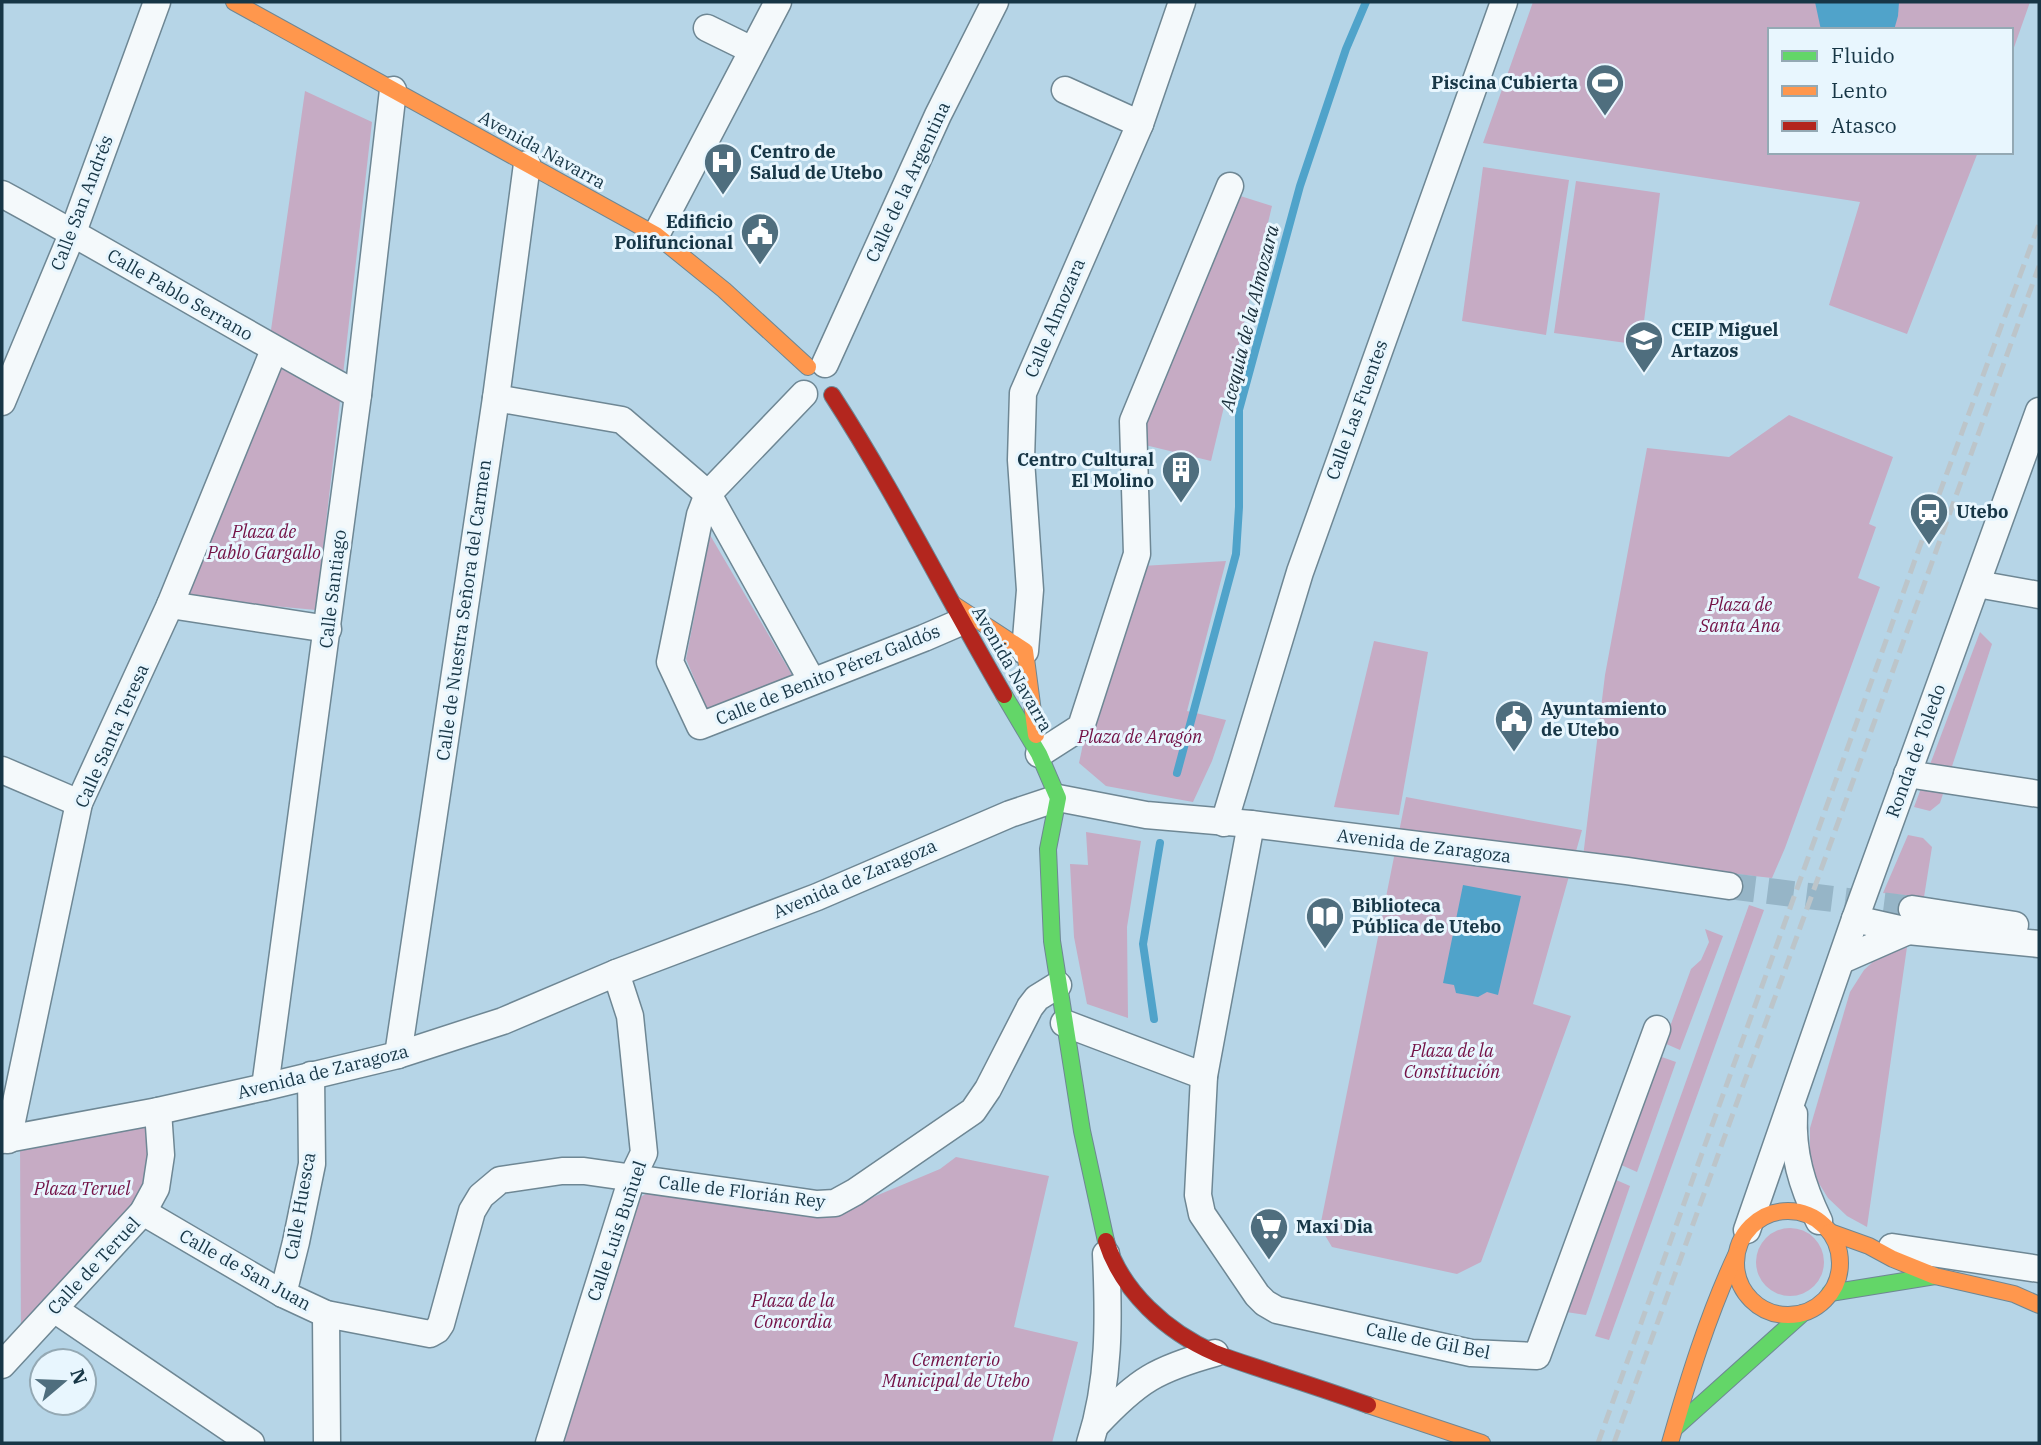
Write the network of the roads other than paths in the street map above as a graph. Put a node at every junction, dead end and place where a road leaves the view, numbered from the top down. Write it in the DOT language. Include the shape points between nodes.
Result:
graph roads {
  1 [pos="157,2"];
  2 [pos="234,2"];
  3 [pos="778,2"];
  4 [pos="995,2"];
  5 [pos="1182,2"];
  6 [pos="1504,2"];
  7 [pos="707,29"];
  8 [pos="752,50"];
  9 [pos="393,90"];
  10 [pos="1065,90"];
  11 [pos="1140,124"];
  12 [pos="527,164"];
  13 [pos="1230,186"];
  14 [pos="2,194"];
  15 [pos="73,232"];
  16 [pos="656,235"];
  17 [pos="274,350"];
  18 [pos="816,365"];
  19 [pos="804,394"];
  20 [pos="358,395"];
  21 [pos="832,395"];
  22 [pos="495,398"];
  23 [pos="2,402"];
  24 [pos="2039,411"];
  25 [pos="708,494"];
  26 [pos="1977,584"];
  27 [pos="2039,596"];
  28 [pos="170,605"];
  29 [pos="956,613"];
  30 [pos="328,629"];
  31 [pos="1026,658"];
  32 [pos="996,679"];
  33 [pos="811,681"];
  34 [pos="1039,754"];
  35 [pos="2,770"];
  36 [pos="1907,774"];
  37 [pos="2039,794"];
  38 [pos="1058,798"];
  39 [pos="79,803"];
  40 [pos="1224,823"];
  41 [pos="1251,824"];
  42 [pos="1729,886"];
  43 [pos="1855,919"];
  44 [pos="1910,920"];
  45 [pos="2039,944"];
  46 [pos="1842,960"];
  47 [pos="616,973"];
  48 [pos="1059,985"];
  49 [pos="1064,1023"];
  50 [pos="1657,1030"];
  51 [pos="398,1055"];
  52 [pos="312,1075"];
  53 [pos="1204,1076"];
  54 [pos="265,1087"];
  55 [pos="1795,1091"];
  56 [pos="158,1111"];
  57 [pos="5,1140"];
  58 [pos="632,1178"];
  59 [pos="143,1212"];
  60 [pos="1824,1227"];
  61 [pos="1747,1230"];
  62 [pos="1105,1244"];
  63 [pos="1869,1245"];
  64 [pos="1736,1255"];
  65 [pos="2039,1269"];
  66 [pos="1935,1276"];
  67 [pos="1830,1293"];
  68 [pos="283,1294"];
  69 [pos="2039,1305"];
  70 [pos="54,1309"];
  71 [pos="1803,1313"];
  72 [pos="327,1314"];
  73 [pos="433,1333"];
  74 [pos="1215,1353"];
  75 [pos="2,1365"];
  76 [pos="1676,1427"];
  77 [pos="1093,1434"];
  78 [pos="251,1443"];
  79 [pos="327,1443"];
  80 [pos="549,1443"];
  81 [pos="1482,1443"];
  82 [pos="1670,1443"];
  1 -- 15 [label="street, Calle San Andrés"];
  2 -- 9 [label="street, Avenida Navarra"];
  3 -- 8 [label="street"];
  4 -- 18 [label="street, Calle de la Argentina"];
  5 -- 11 [label="street, Calle Almozara"];
  6 -- 40 [label="street, Calle Las Fuentes" via="1300,572"];
  7 -- 8 [label="street"];
  8 -- 16 [label="street"];
  9 -- 12 [label="street, Avenida Navarra"];
  9 -- 20 [label="street, Calle Santiago"];
  10 -- 11 [label="street"];
  11 -- 31 [label="street, Calle Almozara" via="1023,393 1021,460 1030,590"];
  12 -- 16 [label="street, Avenida Navarra"];
  12 -- 22 [label="street, Calle de Nuestra Señora del Carmen"];
  13 -- 34 [label="street" via="1132,421 1137,554 1081,727"];
  14 -- 15 [label="street, Calle Pablo Serrano"];
  15 -- 17 [label="street, Calle Pablo Serrano"];
  15 -- 23 [label="street, Calle San Andrés"];
  16 -- 18 [label="street, Avenida Navarra"];
  17 -- 20 [label="street, Calle Pablo Serrano"];
  17 -- 28 [label="street, Calle Santa Teresa"];
  18 -- 19 [label="street" via="801,376"];
  18 -- 21 [label="street, Avenida Navarra" via="837,377"];
  19 -- 21 [label="street" via="821,401"];
  19 -- 25 [label="street, Calle de Benito Pérez Galdós"];
  20 -- 30 [label="street, Calle Santiago"];
  21 -- 29 [label="street, Avenida Navarra" via="868,450"];
  22 -- 25 [label="street" via="622,420"];
  22 -- 51 [label="street, Calle de Nuestra Señora del Carmen"];
  24 -- 26 [label="street, Ronda de Toledo"];
  25 -- 33 [label="street"];
  25 -- 33 [label="street, Calle de Benito Pérez Galdós" via="670,662 700,726"];
  26 -- 27 [label="street"];
  26 -- 36 [label="street, Ronda de Toledo"];
  28 -- 30 [label="street"];
  28 -- 39 [label="street, Calle Santa Teresa"];
  29 -- 31 [label="street, Avenida Navarra" via="982,621"];
  29 -- 32 [label="street, Avenida Navarra"];
  29 -- 33 [label="street, Calle de Benito Pérez Galdós" via="925,638"];
  30 -- 54 [label="street, Calle Santiago"];
  31 -- 32 [label="street" via="1014,674"];
  31 -- 34 [label="street, Avenida Navarra"];
  32 -- 34 [label="street, Avenida Navarra"];
  34 -- 38 [label="street, Avenida Navarra"];
  35 -- 39 [label="street"];
  36 -- 37 [label="street"];
  36 -- 43 [label="street, Ronda de Toledo"];
  38 -- 40 [label="street, Avenida de Zaragoza" via="1146,815"];
  38 -- 47 [label="street, Avenida de Zaragoza"];
  38 -- 48 [label="street" via="1048,865 1049,926"];
  39 -- 57 [label="street, Calle Santa Teresa"];
  40 -- 41 [label="street, Avenida de Zaragoza"];
  41 -- 42 [label="street, Avenida de Zaragoza"];
  41 -- 53 [label="street, Calle de Gil Bel"];
  43 -- 44 [label="street"];
  43 -- 46 [label="street, Ronda de Toledo"];
  44 -- 45 [label="street" via="2016,925 2039,932"];
  44 -- 46 [label="street"];
  46 -- 55 [label="street, Ronda de Toledo"];
  47 -- 51 [label="street, Avenida de Zaragoza" via="503,1021"];
  47 -- 58 [label="street, Calle Luis Buñuel" via="630,1016 644,1153"];
  48 -- 49 [label="street"];
  48 -- 58 [label="street, Calle de Florián Rey" via="1030,1007 973,1111 835,1203"];
  49 -- 53 [label="street"];
  49 -- 62 [label="street" via="1084,1150"];
  50 -- 53 [label="street, Calle de Gil Bel" via="1537,1356 1471,1353 1277,1310 1265,1303 1199,1205"];
  51 -- 52 [label="street, Avenida de Zaragoza"];
  52 -- 54 [label="street, Avenida de Zaragoza"];
  52 -- 68 [label="street, Calle Huesca" via="312,1164"];
  54 -- 56 [label="street, Avenida de Zaragoza"];
  55 -- 60 [label="street, Ronda de Toledo" via="1793,1139 1798,1168"];
  55 -- 61 [label="street, Ronda de Toledo"];
  56 -- 57 [label="street, Avenida de Zaragoza"];
  56 -- 59 [label="street, Calle de Teruel" via="161,1155 156,1188"];
  58 -- 73 [label="street, Calle de Florián Rey" via="562,1171 511,1177 489,1187 472,1211 441,1324"];
  58 -- 80 [label="street, Calle Luis Buñuel"];
  59 -- 68 [label="street, Calle de San Juan"];
  59 -- 70 [label="street, Calle de Teruel"];
  60 -- 61 [label="street" via="1805,1213 1789,1211 1773,1212"];
  60 -- 63 [label="street"];
  60 -- 67 [label="street" via="1837,1246 1840,1261"];
  61 -- 64 [label="street"];
  62 -- 74 [label="street" via="1133,1293 1154,1314"];
  62 -- 77 [label="street" via="1108,1345"];
  63 -- 65 [label="street"];
  63 -- 66 [label="street"];
  64 -- 71 [label="street" via="1742,1289 1753,1303 1769,1312"];
  64 -- 76 [label="street"];
  66 -- 67 [label="street"];
  66 -- 69 [label="street" via="2014,1294"];
  67 -- 71 [label="street" via="1817,1307"];
  68 -- 72 [label="street, Calle de San Juan"];
  70 -- 75 [label="street, Calle de Teruel"];
  70 -- 78 [label="street"];
  71 -- 76 [label="street"];
  72 -- 73 [label="street, Calle de San Juan"];
  72 -- 79 [label="street"];
  74 -- 77 [label="street" via="1153,1374 1131,1389"];
  74 -- 81 [label="street"];
  76 -- 82 [label="street"];
}
